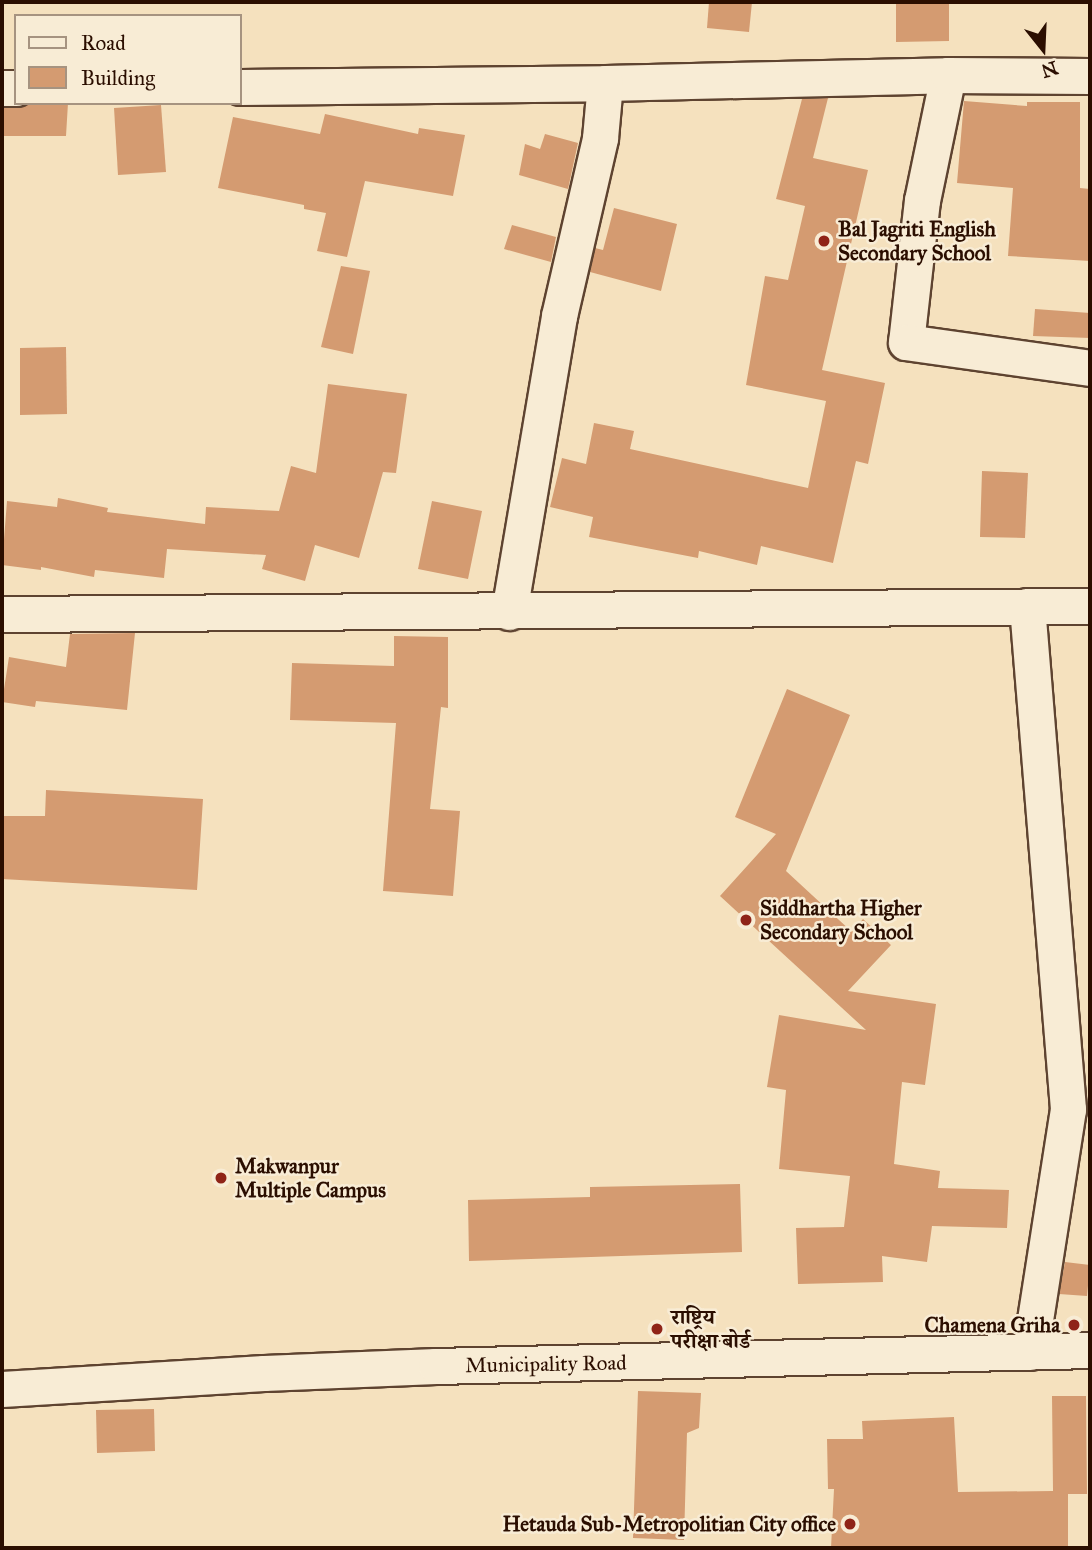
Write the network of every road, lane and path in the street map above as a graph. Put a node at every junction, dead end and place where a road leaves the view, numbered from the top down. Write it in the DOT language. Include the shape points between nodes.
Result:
graph roads {
  1 [pos="948,75"];
  2 [pos="1090,76"];
  3 [pos="605,83"];
  4 [pos="242,87"];
  5 [pos="1090,368"];
  6 [pos="1027,606"];
  7 [pos="1090,606"];
  8 [pos="509,612"];
  9 [pos="2,614"];
  10 [pos="1090,1350"];
  11 [pos="1030,1352"];
  12 [pos="2,1389"];
  1 -- 2 [label="street"];
  1 -- 3 [label="street"];
  1 -- 5 [label="street" via="922,200 906,342"];
  3 -- 4 [label="street"];
  3 -- 8 [label="street" via="600,138 557,328"];
  6 -- 7 [label="street"];
  6 -- 8 [label="street"];
  6 -- 11 [label="street" via="1068,1109"];
  8 -- 9 [label="street"];
  10 -- 11 [label="street, Municipality Road"];
  11 -- 12 [label="street, Municipality Road" via="423,1367"];
}
